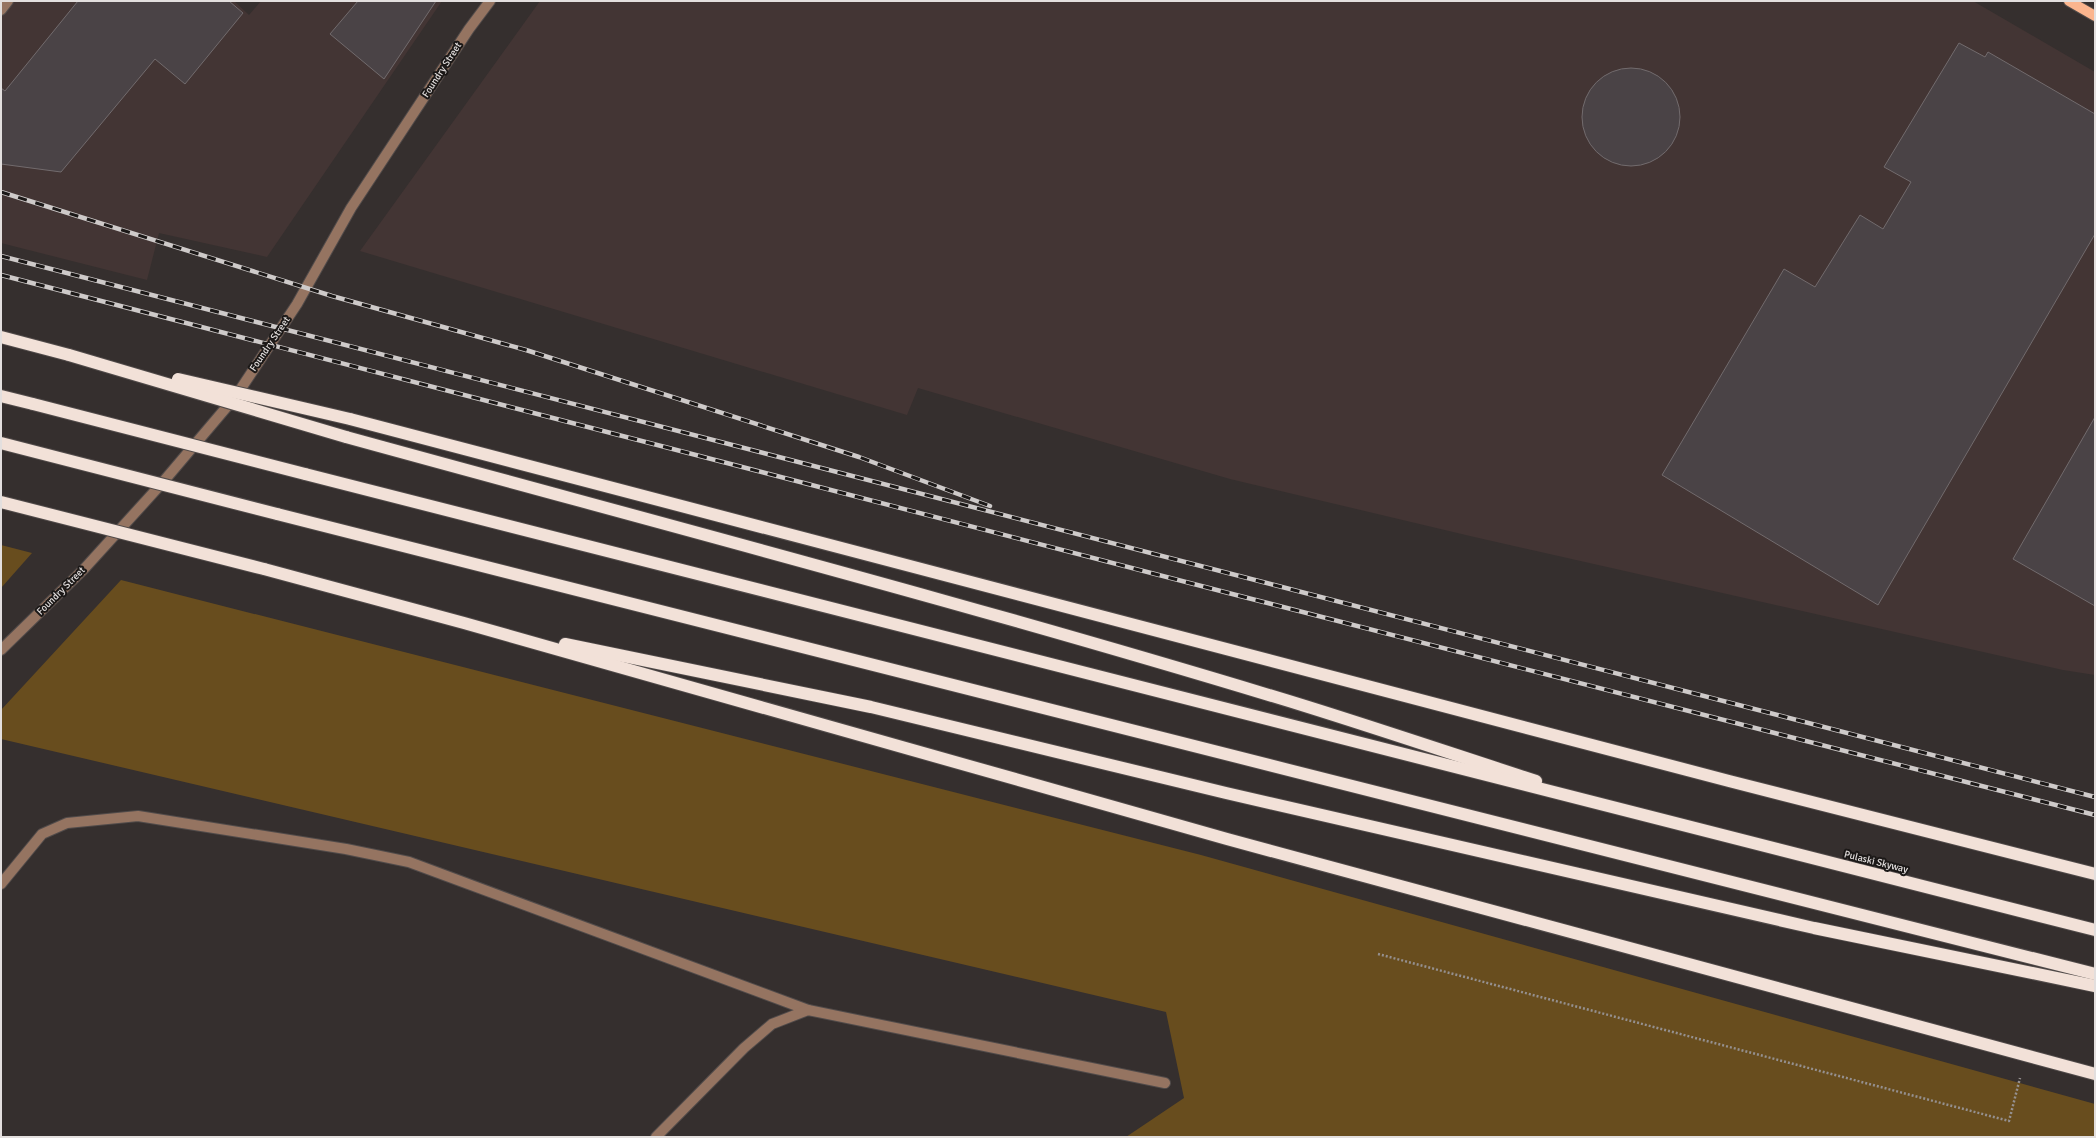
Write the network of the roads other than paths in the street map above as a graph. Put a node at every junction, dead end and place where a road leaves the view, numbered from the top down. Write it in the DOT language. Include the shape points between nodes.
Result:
graph roads {
  1 [pos="8,1"];
  2 [pos="490,1"];
  3 [pos="2069,1"];
  4 [pos="1,10"];
  5 [pos="2095,16"];
  6 [pos="1,337"];
  7 [pos="69,355"];
  8 [pos="1,396"];
  9 [pos="1,443"];
  10 [pos="1,502"];
  11 [pos="464,623"];
  12 [pos="1,650"];
  13 [pos="1651,818"];
  14 [pos="2095,874"];
  15 [pos="1,884"];
  16 [pos="2095,930"];
  17 [pos="2095,974"];
  18 [pos="2095,986"];
  19 [pos="808,1010"];
  20 [pos="2095,1074"];
  21 [pos="1165,1083"];
  22 [pos="656,1137"];
  1 -- 4 [label="street"];
  2 -- 12 [label="street, Foundry Street" via="351,208 298,304 236,396 84,569"];
  3 -- 5 [label="main road"];
  6 -- 7 [label="highway"];
  7 -- 13 [label="highway, bridge" via="346,437 830,569 1305,706"];
  7 -- 14 [label="highway, bridge" via="350,419 1722,779"];
  8 -- 13 [label="highway, bridge"];
  9 -- 17 [label="highway, bridge"];
  10 -- 11 [label="highway, bridge"];
  11 -- 18 [label="highway" via="871,708 1226,793 1814,928"];
  11 -- 20 [label="highway" via="1219,837"];
  13 -- 16 [label="highway, Pulaski Skyway"];
  15 -- 19 [label="street" via="42,834 68,823 138,816 346,849 409,862"];
  19 -- 21 [label="street"];
  19 -- 22 [label="street" via="772,1024 744,1048"];
}
